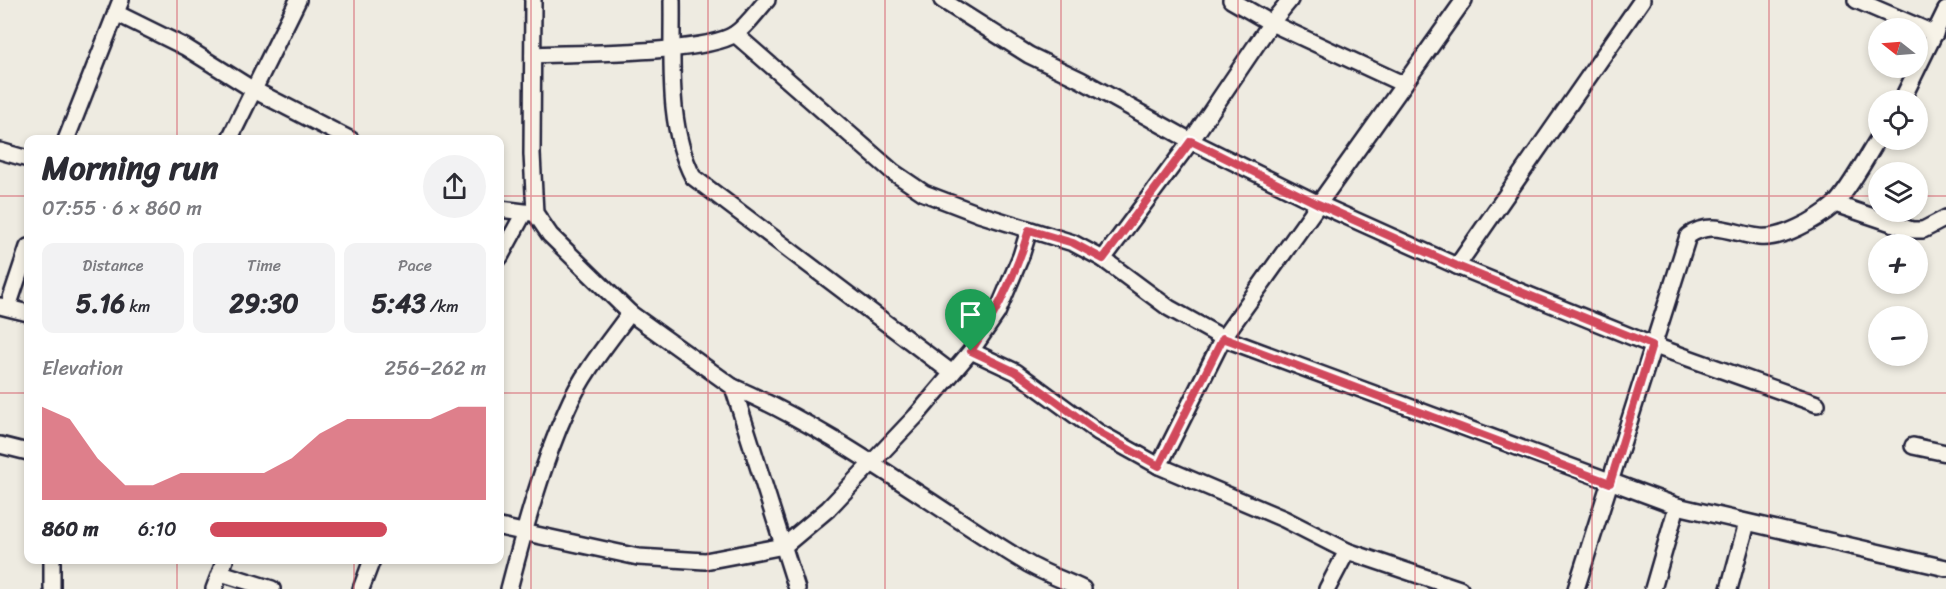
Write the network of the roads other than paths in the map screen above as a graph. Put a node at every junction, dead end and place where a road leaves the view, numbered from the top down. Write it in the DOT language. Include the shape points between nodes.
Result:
graph roads {
  1 [pos="298,0"];
  2 [pos="533,0"];
  3 [pos="672,0"];
  4 [pos="767,0"];
  5 [pos="942,0"];
  6 [pos="1231,0"];
  7 [pos="1290,0"];
  8 [pos="1464,0"];
  9 [pos="1642,0"];
  10 [pos="1856,0"];
  11 [pos="118,6"];
  12 [pos="1946,10"];
  13 [pos="1271,23"];
  14 [pos="735,34"];
  15 [pos="1935,34"];
  16 [pos="673,48"];
  17 [pos="533,55"];
  18 [pos="1403,84"];
  19 [pos="252,89"];
  20 [pos="1907,90"];
  21 [pos="68,135"];
  22 [pos="231,135"];
  23 [pos="341,135"];
  24 [pos="1191,141"];
  25 [pos="1871,150"];
  26 [pos="0,151"];
  27 [pos="24,158"];
  28 [pos="1318,204"];
  29 [pos="1835,204"];
  30 [pos="504,210"];
  31 [pos="529,213"];
  32 [pos="1946,218"];
  33 [pos="1029,230"];
  34 [pos="504,251"];
  35 [pos="24,257"];
  36 [pos="1103,259"];
  37 [pos="1457,266"];
  38 [pos="4,306"];
  39 [pos="24,312"];
  40 [pos="630,313"];
  41 [pos="1223,338"];
  42 [pos="1652,345"];
  43 [pos="971,351"];
  44 [pos="952,373"];
  45 [pos="733,387"];
  46 [pos="1817,404"];
  47 [pos="0,445"];
  48 [pos="1913,446"];
  49 [pos="24,451"];
  50 [pos="1946,453"];
  51 [pos="873,461"];
  52 [pos="1159,466"];
  53 [pos="1610,483"];
  54 [pos="1677,506"];
  55 [pos="1747,523"];
  56 [pos="504,528"];
  57 [pos="523,534"];
  58 [pos="784,546"];
  59 [pos="1347,551"];
  60 [pos="52,564"];
  61 [pos="370,564"];
  62 [pos="223,566"];
  63 [pos="1946,568"];
  64 [pos="52,589"];
  65 [pos="214,589"];
  66 [pos="272,589"];
  67 [pos="361,589"];
  68 [pos="509,589"];
  69 [pos="797,589"];
  70 [pos="1083,589"];
  71 [pos="1327,589"];
  72 [pos="1460,589"];
  73 [pos="1576,589"];
  74 [pos="1653,589"];
  75 [pos="1729,589"];
  1 -- 19 [label="street"];
  2 -- 17 [label="street"];
  3 -- 16 [label="street"];
  4 -- 14 [label="street"];
  5 -- 24 [label="street" via="1029,55"];
  6 -- 13 [label="street"];
  7 -- 13 [label="street"];
  8 -- 18 [label="street"];
  9 -- 37 [label="street"];
  10 -- 15 [label="street"];
  11 -- 19 [label="street"];
  11 -- 21 [label="street"];
  12 -- 15 [label="street"];
  13 -- 18 [label="street"];
  13 -- 24 [label="street"];
  14 -- 16 [label="street"];
  14 -- 33 [label="street" via="893,172 924,192"];
  15 -- 20 [label="street"];
  16 -- 17 [label="street"];
  16 -- 44 [label="street" via="674,107 682,156 693,177"];
  17 -- 31 [label="street"];
  18 -- 28 [label="street"];
  19 -- 22 [label="street"];
  19 -- 23 [label="street"];
  24 -- 28 [label="street"];
  24 -- 36 [label="street"];
  25 -- 29 [label="street"];
  26 -- 27 [label="street"];
  28 -- 37 [label="street"];
  28 -- 41 [label="street"];
  29 -- 32 [label="street" via="1912,230 1923,230"];
  29 -- 42 [label="street" via="1776,236 1761,238 1707,227 1688,236"];
  30 -- 31 [label="street"];
  31 -- 34 [label="street"];
  31 -- 40 [label="street"];
  33 -- 36 [label="street" via="1073,243"];
  33 -- 43 [label="street" via="997,313"];
  35 -- 38 [label="street"];
  36 -- 41 [label="street" via="1169,308"];
  37 -- 42 [label="street"];
  38 -- 39 [label="street"];
  40 -- 45 [label="street"];
  40 -- 57 [label="street" via="588,370 567,409"];
  41 -- 52 [label="street"];
  41 -- 53 [label="street"];
  42 -- 46 [label="street"];
  42 -- 53 [label="street"];
  43 -- 44 [label="street"];
  43 -- 52 [label="street" via="1016,372 1098,432"];
  44 -- 51 [label="street"];
  45 -- 51 [label="street" via="775,405"];
  45 -- 58 [label="street"];
  47 -- 49 [label="street"];
  48 -- 50 [label="street"];
  51 -- 58 [label="street" via="828,509"];
  51 -- 70 [label="street" via="1026,563"];
  52 -- 59 [label="street" via="1284,519"];
  53 -- 54 [label="street"];
  53 -- 73 [label="street"];
  54 -- 55 [label="street"];
  54 -- 74 [label="street"];
  55 -- 63 [label="street"];
  55 -- 75 [label="street"];
  56 -- 57 [label="street"];
  57 -- 58 [label="street" via="638,557 705,561"];
  57 -- 68 [label="street"];
  58 -- 69 [label="street"];
  59 -- 71 [label="street"];
  59 -- 72 [label="street"];
  60 -- 64 [label="street"];
  61 -- 67 [label="street"];
  62 -- 65 [label="street"];
  62 -- 66 [label="street"];
}
